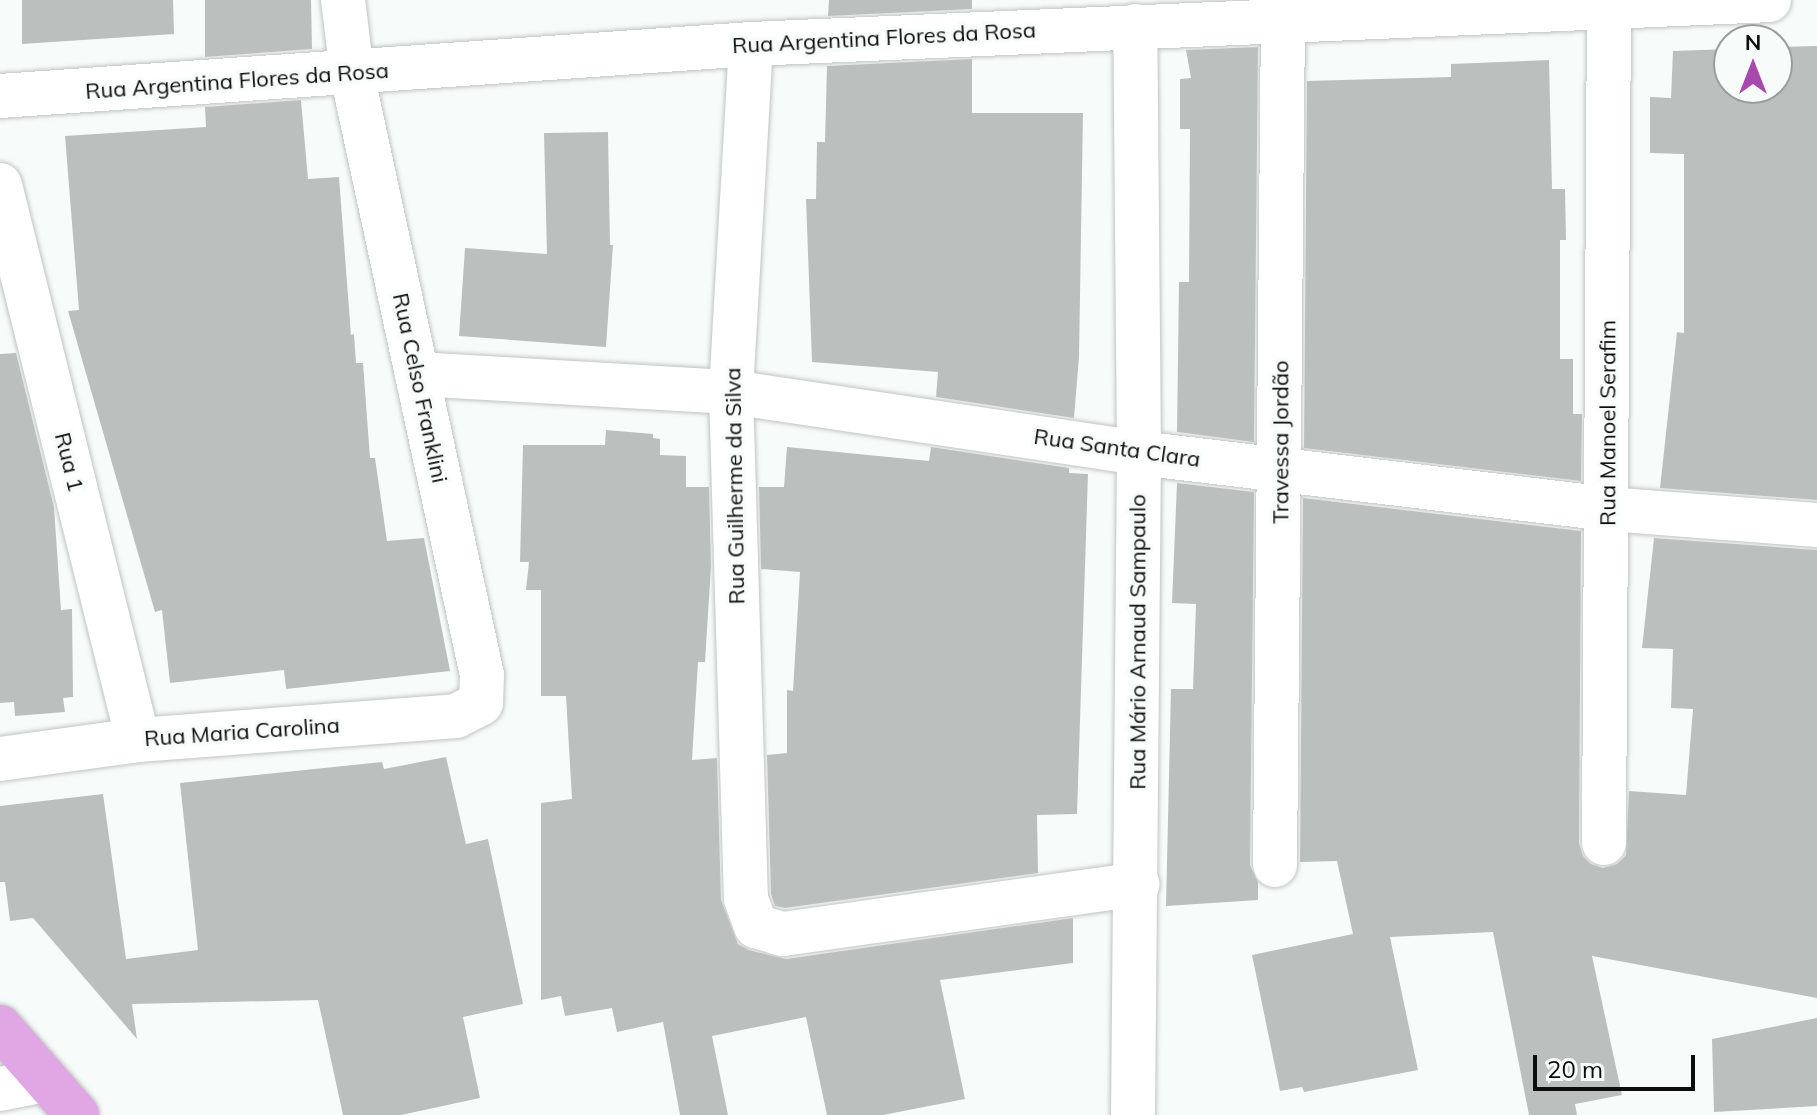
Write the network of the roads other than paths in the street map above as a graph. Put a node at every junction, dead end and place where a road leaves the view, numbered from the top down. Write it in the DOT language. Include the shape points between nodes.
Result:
graph roads {
  1 [pos="343,0"];
  2 [pos="1769,0"];
  3 [pos="1609,4"];
  4 [pos="1283,19"];
  5 [pos="1135,26"];
  6 [pos="751,44"];
  7 [pos="352,74"];
  8 [pos="0,96"];
  9 [pos="0,185"];
  10 [pos="417,374"];
  11 [pos="731,392"];
  12 [pos="1139,453"];
  13 [pos="1281,470"];
  14 [pos="1608,509"];
  15 [pos="1817,525"];
  16 [pos="481,703"];
  17 [pos="138,740"];
  18 [pos="0,759"];
  19 [pos="1604,843"];
  20 [pos="1275,865"];
  21 [pos="1137,884"];
  22 [pos="0,1027"];
  23 [pos="45,1080"];
  24 [pos="0,1089"];
  25 [pos="77,1115"];
  26 [pos="1133,1115"];
  1 -- 7 [label="street, Rua Celso Franklini"];
  2 -- 3 [label="street, Rua Argentina Flores da Rosa"];
  3 -- 4 [label="street, Rua Argentina Flores da Rosa"];
  3 -- 14 [label="street, Rua Manoel Serafim"];
  4 -- 5 [label="street, Rua Argentina Flores da Rosa"];
  4 -- 13 [label="street, Travessa Jordão"];
  5 -- 6 [label="street, Rua Argentina Flores da Rosa"];
  5 -- 12 [label="street, Rua Mário Arnaud Sampaulo"];
  6 -- 7 [label="street, Rua Argentina Flores da Rosa"];
  6 -- 11 [label="street, Rua Guilherme da Silva"];
  7 -- 8 [label="street, Rua Argentina Flores da Rosa"];
  7 -- 10 [label="street, Rua Celso Franklini"];
  9 -- 17 [label="street, Rua 1"];
  10 -- 11 [label="street, Rua Santa Clara"];
  10 -- 16 [label="street, Rua Celso Franklini" via="482,675"];
  11 -- 12 [label="street, Rua Santa Clara"];
  11 -- 21 [label="street, Rua Guilherme da Silva" via="746,899 756,926 783,934"];
  12 -- 13 [label="street, Rua Santa Clara"];
  12 -- 21 [label="street, Rua Mário Arnaud Sampaulo"];
  13 -- 14 [label="street, Rua Santa Clara"];
  13 -- 20 [label="street, Travessa Jordão"];
  14 -- 15 [label="street, Rua Santa Clara"];
  14 -- 19 [label="street, Rua Manoel Serafim"];
  16 -- 17 [label="street, Rua Maria Carolina" via="456,716"];
  17 -- 18 [label="street, Rua Maria Carolina"];
  21 -- 26 [label="street, Rua Mário Arnaud Sampaulo"];
  22 -- 23 [label="main road"];
  23 -- 24 [label="street"];
  23 -- 25 [label="main road"];
}
